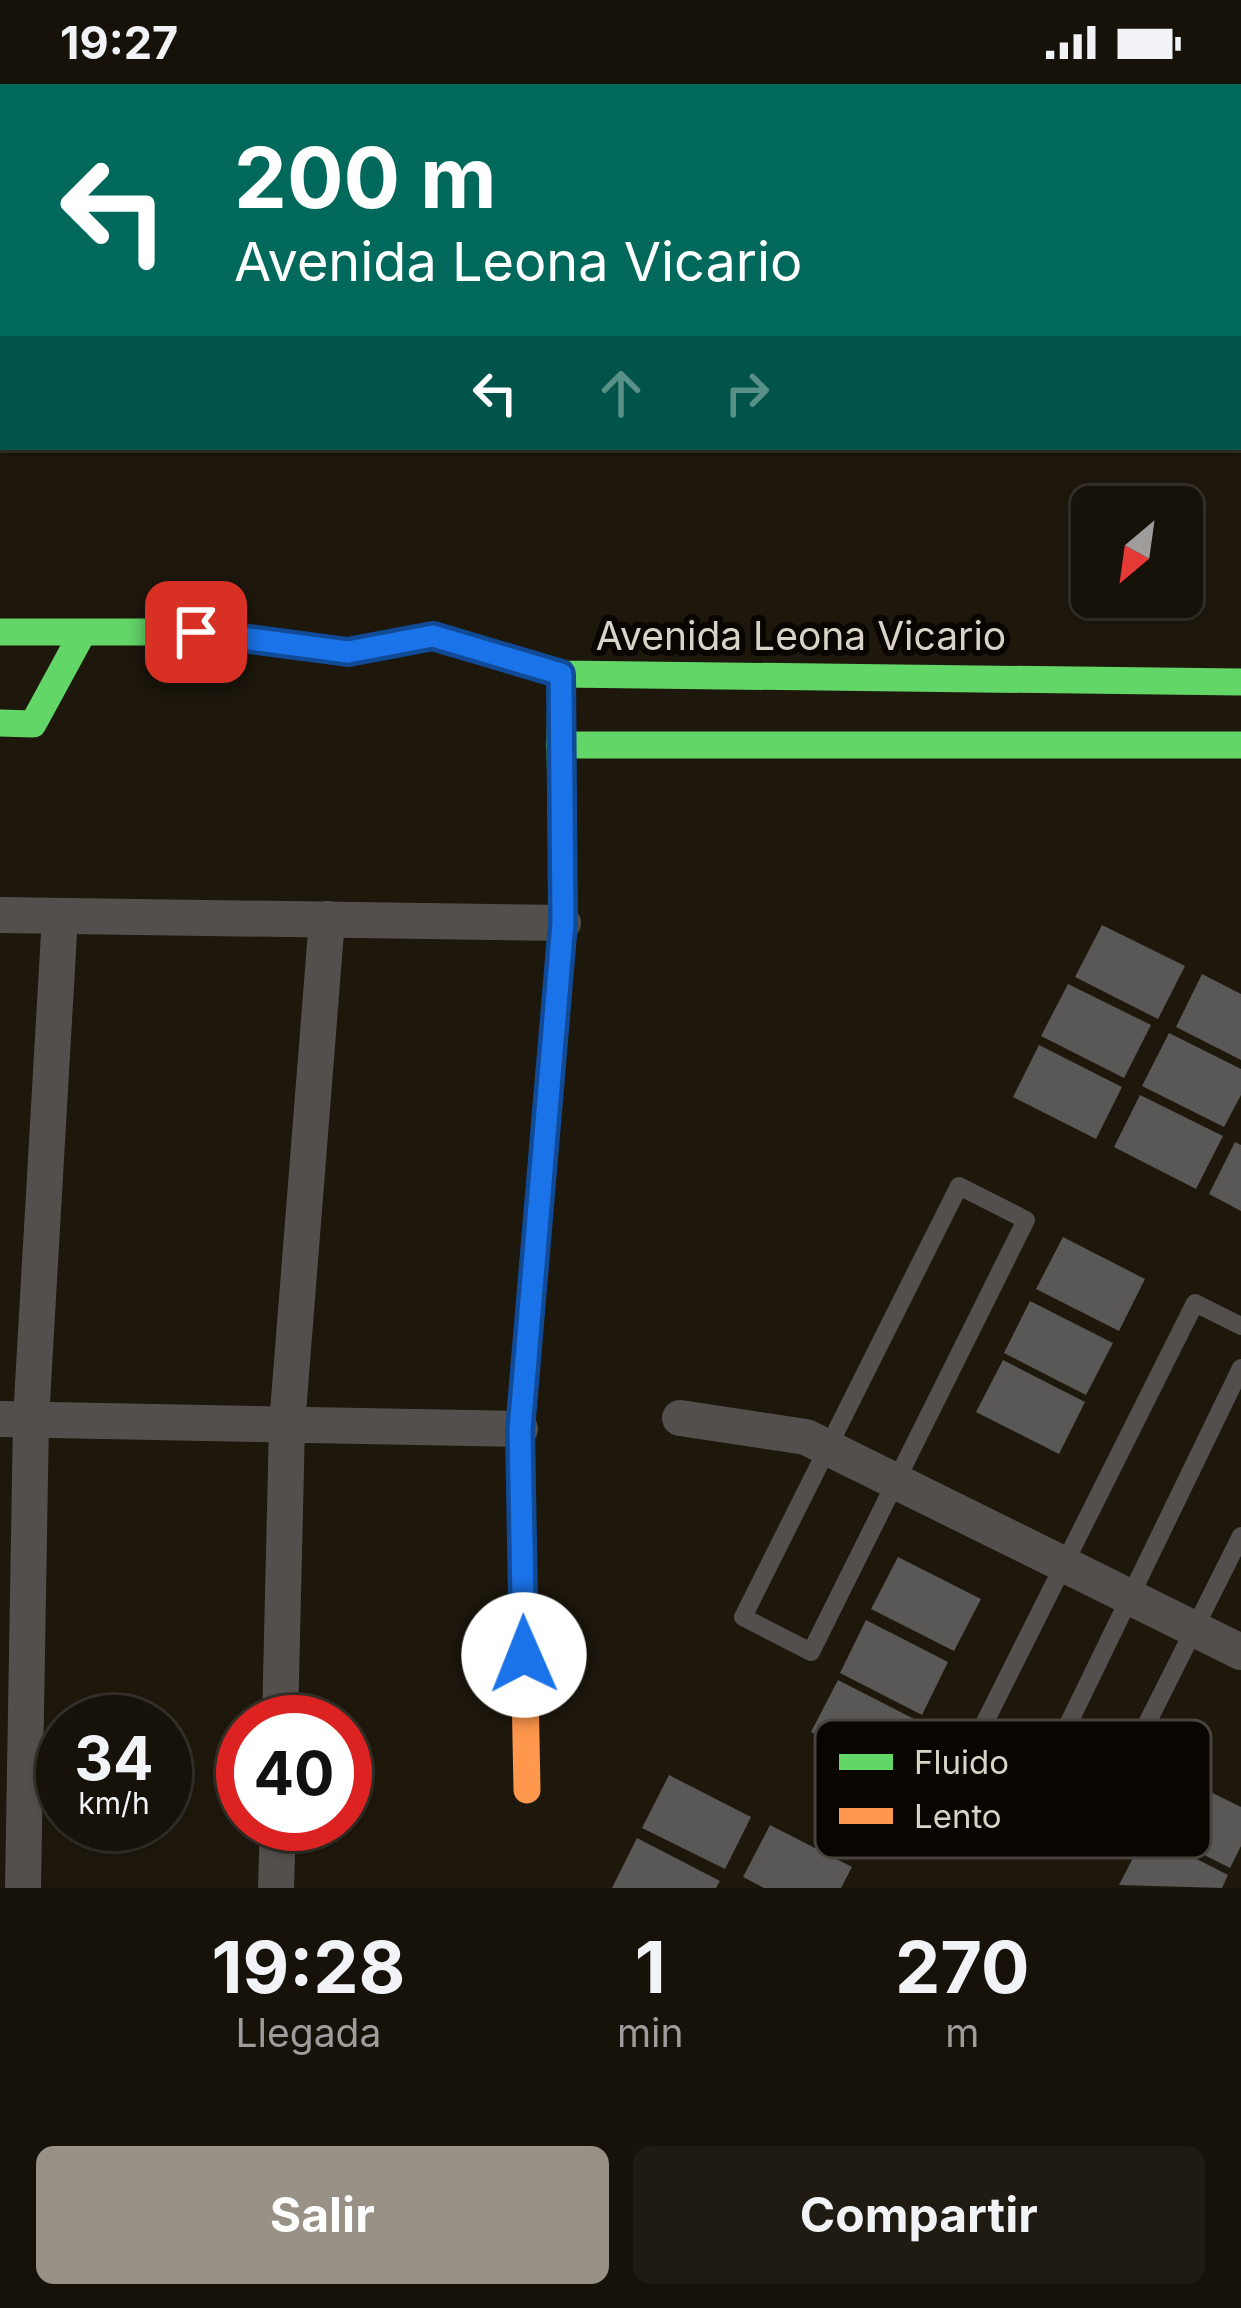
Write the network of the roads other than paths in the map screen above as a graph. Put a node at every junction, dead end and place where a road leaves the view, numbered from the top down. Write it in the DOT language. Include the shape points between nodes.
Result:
graph roads {
  1 [pos="0,632"];
  2 [pos="82,634"];
  3 [pos="561,674"];
  4 [pos="1241,682"];
  5 [pos="1018,709"];
  6 [pos="0,723"];
  7 [pos="560,745"];
  8 [pos="1241,745"];
  9 [pos="0,915"];
  10 [pos="60,916"];
  11 [pos="327,919"];
  12 [pos="563,923"];
  13 [pos="1241,1326"];
  14 [pos="1241,1368"];
  15 [pos="680,1418"];
  16 [pos="15,1419"];
  17 [pos="287,1425"];
  18 [pos="520,1430"];
  19 [pos="828,1448"];
  20 [pos="896,1481"];
  21 [pos="1241,1536"];
  22 [pos="1064,1564"];
  23 [pos="1130,1597"];
  24 [pos="1195,1629"];
  25 [pos="1241,1652"];
  26 [pos="281,1695"];
  27 [pos="987,1720"];
  28 [pos="1070,1720"];
  29 [pos="1149,1720"];
  30 [pos="527,1790"];
  31 [pos="277,1851"];
  32 [pos="23,1888"];
  33 [pos="276,1888"];
  1 -- 2 [label="main road, Avenida Leona Vicario"];
  2 -- 3 [label="main road, Avenida Leona Vicario" via="196,632 348,652 433,636"];
  2 -- 6 [label="main road" via="33,724"];
  3 -- 5 [label="main road, Avenida Leona Vicario"];
  3 -- 7 [label="main road"];
  4 -- 5 [label="main road, Avenida Leona Vicario"];
  5 -- 7 [label="main road, Avenida Leona Vicario"];
  5 -- 8 [label="main road, Avenida Leona Vicario"];
  7 -- 12 [label="main road"];
  9 -- 10 [label="street"];
  10 -- 11 [label="street"];
  10 -- 16 [label="street"];
  11 -- 12 [label="street"];
  11 -- 17 [label="street"];
  12 -- 18 [label="main road"];
  13 -- 22 [label="lane" via="1195,1303"];
  14 -- 23 [label="lane"];
  15 -- 19 [label="street" via="806,1437"];
  16 -- 17 [label="street"];
  16 -- 32 [label="street"];
  17 -- 18 [label="street"];
  17 -- 26 [label="street"];
  18 -- 30 [label="main road"];
  19 -- 20 [label="street"];
  19 -- 20 [label="lane" via="743,1617 811,1652"];
  19 -- 20 [label="lane" via="959,1186 1027,1220"];
  20 -- 22 [label="street"];
  21 -- 24 [label="lane"];
  22 -- 23 [label="street"];
  22 -- 27 [label="lane"];
  23 -- 24 [label="street"];
  23 -- 28 [label="lane"];
  24 -- 25 [label="street"];
  24 -- 29 [label="lane"];
  31 -- 33 [label="street"];
}
